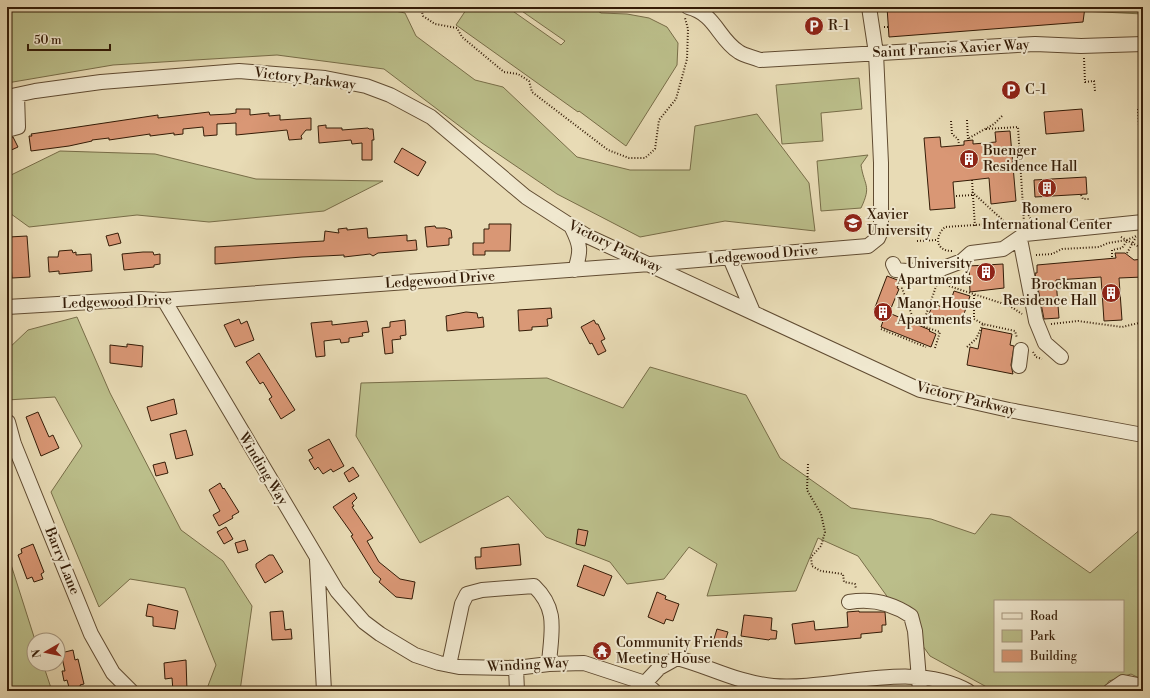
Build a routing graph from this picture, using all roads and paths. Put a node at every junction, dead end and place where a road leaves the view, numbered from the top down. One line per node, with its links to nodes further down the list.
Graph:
1 (421, 7): 3 (path)
2 (869, 7): 7 (street)
3 (686, 11): 7 (street, Saint Francis Xavier Way)
4 (884, 27): 5 (path)
5 (888, 27)
6 (1143, 44): 7 (street, Saint Francis Xavier Way)
7 (876, 53): 43 (street, Ledgewood Drive)
8 (1084, 53): 9 (path)
9 (1095, 91)
10 (12, 96): 16 (street); 29 (street, Victory Parkway)
11 (1138, 109): 20 (path)
12 (1002, 116): 15 (path)
13 (967, 120): 15 (path)
14 (951, 121): 17 (path)
15 (986, 129): 25 (path)
16 (7, 130)
17 (959, 144)
18 (972, 180): 19 (path)
19 (972, 192): 23 (path); 26 (path)
20 (1143, 192)
21 (1081, 195): 24 (path)
22 (956, 196): 23 (path)
23 (973, 196): 28 (path)
24 (1090, 199)
25 (1023, 206): 30 (path); 30 (path)
26 (1006, 223): 28 (path); 30 (path)
27 (1141, 226): 30 (street); 32 (path)
28 (975, 227): 34 (path)
29 (572, 228): 44 (street, Victory Parkway); 46 (street)
30 (1027, 235): 39 (street); 41 (street)
31 (1143, 235): 32 (path)
32 (1136, 236): 35 (path); 37 (path)
33 (1120, 237): 35 (path)
34 (937, 240): 36 (path); 39 (path)
35 (1127, 240): 37 (path); 41 (path); 42 (path)
36 (917, 241)
37 (1132, 244): 38 (path); 40 (path)
38 (1143, 249)
39 (971, 253): 45 (street)
40 (1127, 253)
41 (1023, 256): 55 (street)
42 (1112, 257)
43 (730, 258): 44 (street, Ledgewood Drive); 54 (street)
44 (650, 264): 46 (street, Ledgewood Drive); 54 (street, Victory Parkway)
45 (893, 264)
46 (575, 270): 51 (street, Ledgewood Drive)
47 (905, 278): 58 (path)
48 (938, 282): 58 (path)
49 (949, 286): 50 (path)
50 (974, 295): 52 (path); 57 (path)
51 (164, 300): 53 (street, Ledgewood Drive); 70 (street, Winding Way)
52 (1010, 306)
53 (7, 307)
54 (753, 312): 68 (street, Victory Parkway)
55 (1036, 321): 56 (path); 64 (street)
56 (1143, 322)
57 (983, 324): 61 (path); 63 (path)
58 (922, 326): 62 (path)
59 (880, 329): 60 (path)
60 (926, 347)
61 (967, 347)
62 (935, 348)
63 (1021, 350): 65 (path); 66 (street)
64 (1060, 357)
65 (1042, 359)
66 (1019, 366)
67 (8, 422): 78 (street, Barry Lane)
68 (1143, 435)
69 (808, 464): 71 (path)
70 (317, 556): 73 (street, Winding Way); 79 (street)
71 (854, 601): 75 (street)
72 (549, 664): 73 (street); 74 (street, Winding Way); 77 (street, Winding Way)
73 (450, 665): 74 (street, Winding Way)
74 (516, 668): 80 (street)
75 (920, 685): 77 (street, Winding Way); 81 (street, Winding Way)
76 (1143, 686): 82 (street)
77 (649, 687)
78 (132, 691)
79 (324, 691)
80 (517, 691)
81 (968, 691)
82 (1110, 691)

